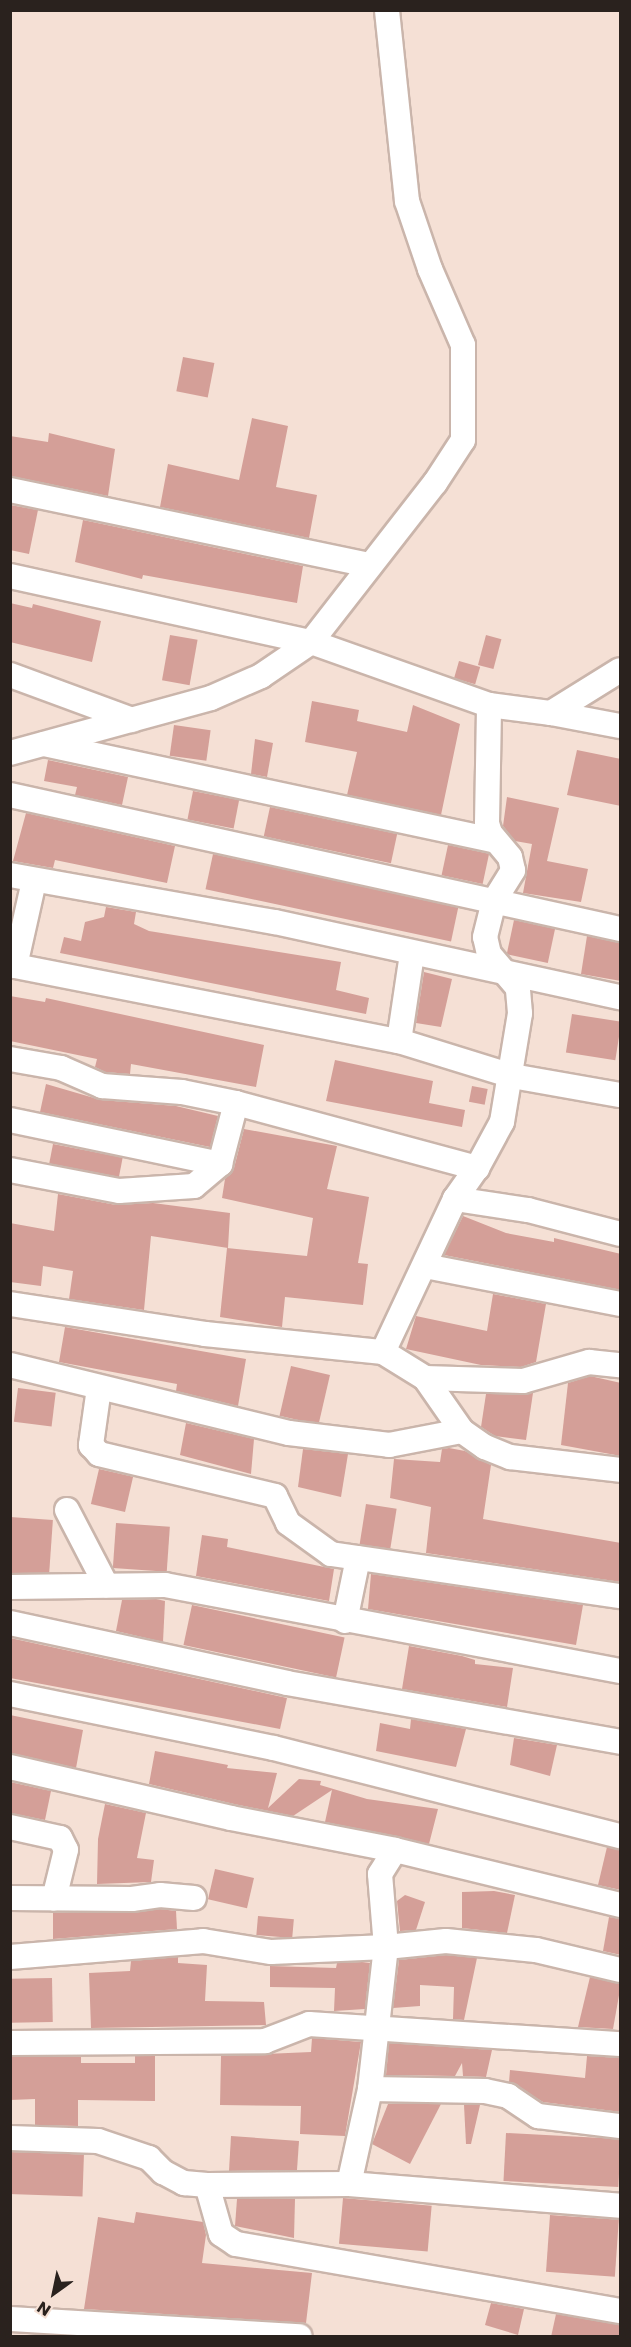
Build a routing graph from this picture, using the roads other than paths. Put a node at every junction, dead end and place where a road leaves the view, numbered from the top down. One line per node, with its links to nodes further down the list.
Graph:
1 (387, 10): 3 (street)
2 (10, 490): 3 (street)
3 (370, 565): 5 (street)
4 (10, 576): 5 (street)
5 (311, 642): 8 (street); 10 (street)
6 (621, 670): 9 (street)
7 (10, 675): 10 (street)
8 (489, 705): 9 (street); 15 (street)
9 (551, 713): 11 (street)
10 (132, 720): 12 (street)
11 (621, 726)
12 (39, 743): 13 (street); 15 (street)
13 (10, 753)
14 (10, 795): 18 (street)
15 (496, 841): 18 (street)
16 (10, 875): 17 (street)
17 (34, 881): 20 (street); 21 (street)
18 (494, 901): 19 (street); 22 (street)
19 (621, 929)
20 (412, 954): 22 (street); 24 (street)
21 (13, 966): 24 (street)
22 (510, 976): 23 (street); 26 (street)
23 (621, 997)
24 (399, 1041): 26 (street)
25 (10, 1059): 28 (street)
26 (512, 1076): 27 (street); 31 (street)
27 (621, 1095)
28 (236, 1103): 30 (street); 31 (street)
29 (10, 1120): 30 (street)
30 (220, 1164): 32 (street)
31 (477, 1168): 33 (street)
32 (10, 1170)
33 (455, 1198): 34 (street); 35 (street)
34 (621, 1233)
35 (425, 1266): 37 (street); 38 (street)
36 (10, 1304): 38 (street)
37 (621, 1304)
38 (383, 1352): 41 (street)
39 (10, 1365): 42 (street)
40 (621, 1365): 41 (street)
41 (425, 1378): 43 (street)
42 (99, 1388): 43 (street); 46 (street)
43 (462, 1431): 44 (street)
44 (621, 1470)
45 (66, 1510): 47 (street)
46 (358, 1558): 49 (street); 50 (street)
47 (106, 1585): 48 (street); 50 (street)
48 (10, 1587)
49 (621, 1596)
50 (345, 1621): 52 (street)
51 (10, 1623): 54 (street)
52 (621, 1671)
53 (10, 1694): 57 (street)
54 (621, 1742)
55 (10, 1767): 58 (street)
56 (10, 1827): 61 (street)
57 (621, 1836)
58 (394, 1850): 62 (street); 63 (street)
59 (10, 1898): 61 (street)
60 (194, 1898): 61 (street)
61 (54, 1899)
62 (621, 1905)
63 (386, 1947): 64 (street); 65 (street); 66 (street)
64 (10, 1957)
65 (621, 1970)
66 (379, 2027): 67 (street); 68 (street); 69 (street)
67 (10, 2043)
68 (621, 2044)
69 (370, 2089): 70 (street); 72 (street)
70 (621, 2126)
71 (10, 2138): 73 (street)
72 (350, 2184): 73 (street); 74 (street)
73 (207, 2186): 75 (street)
74 (621, 2205)
75 (621, 2311)
76 (10, 2319): 77 (street)
77 (300, 2337)

